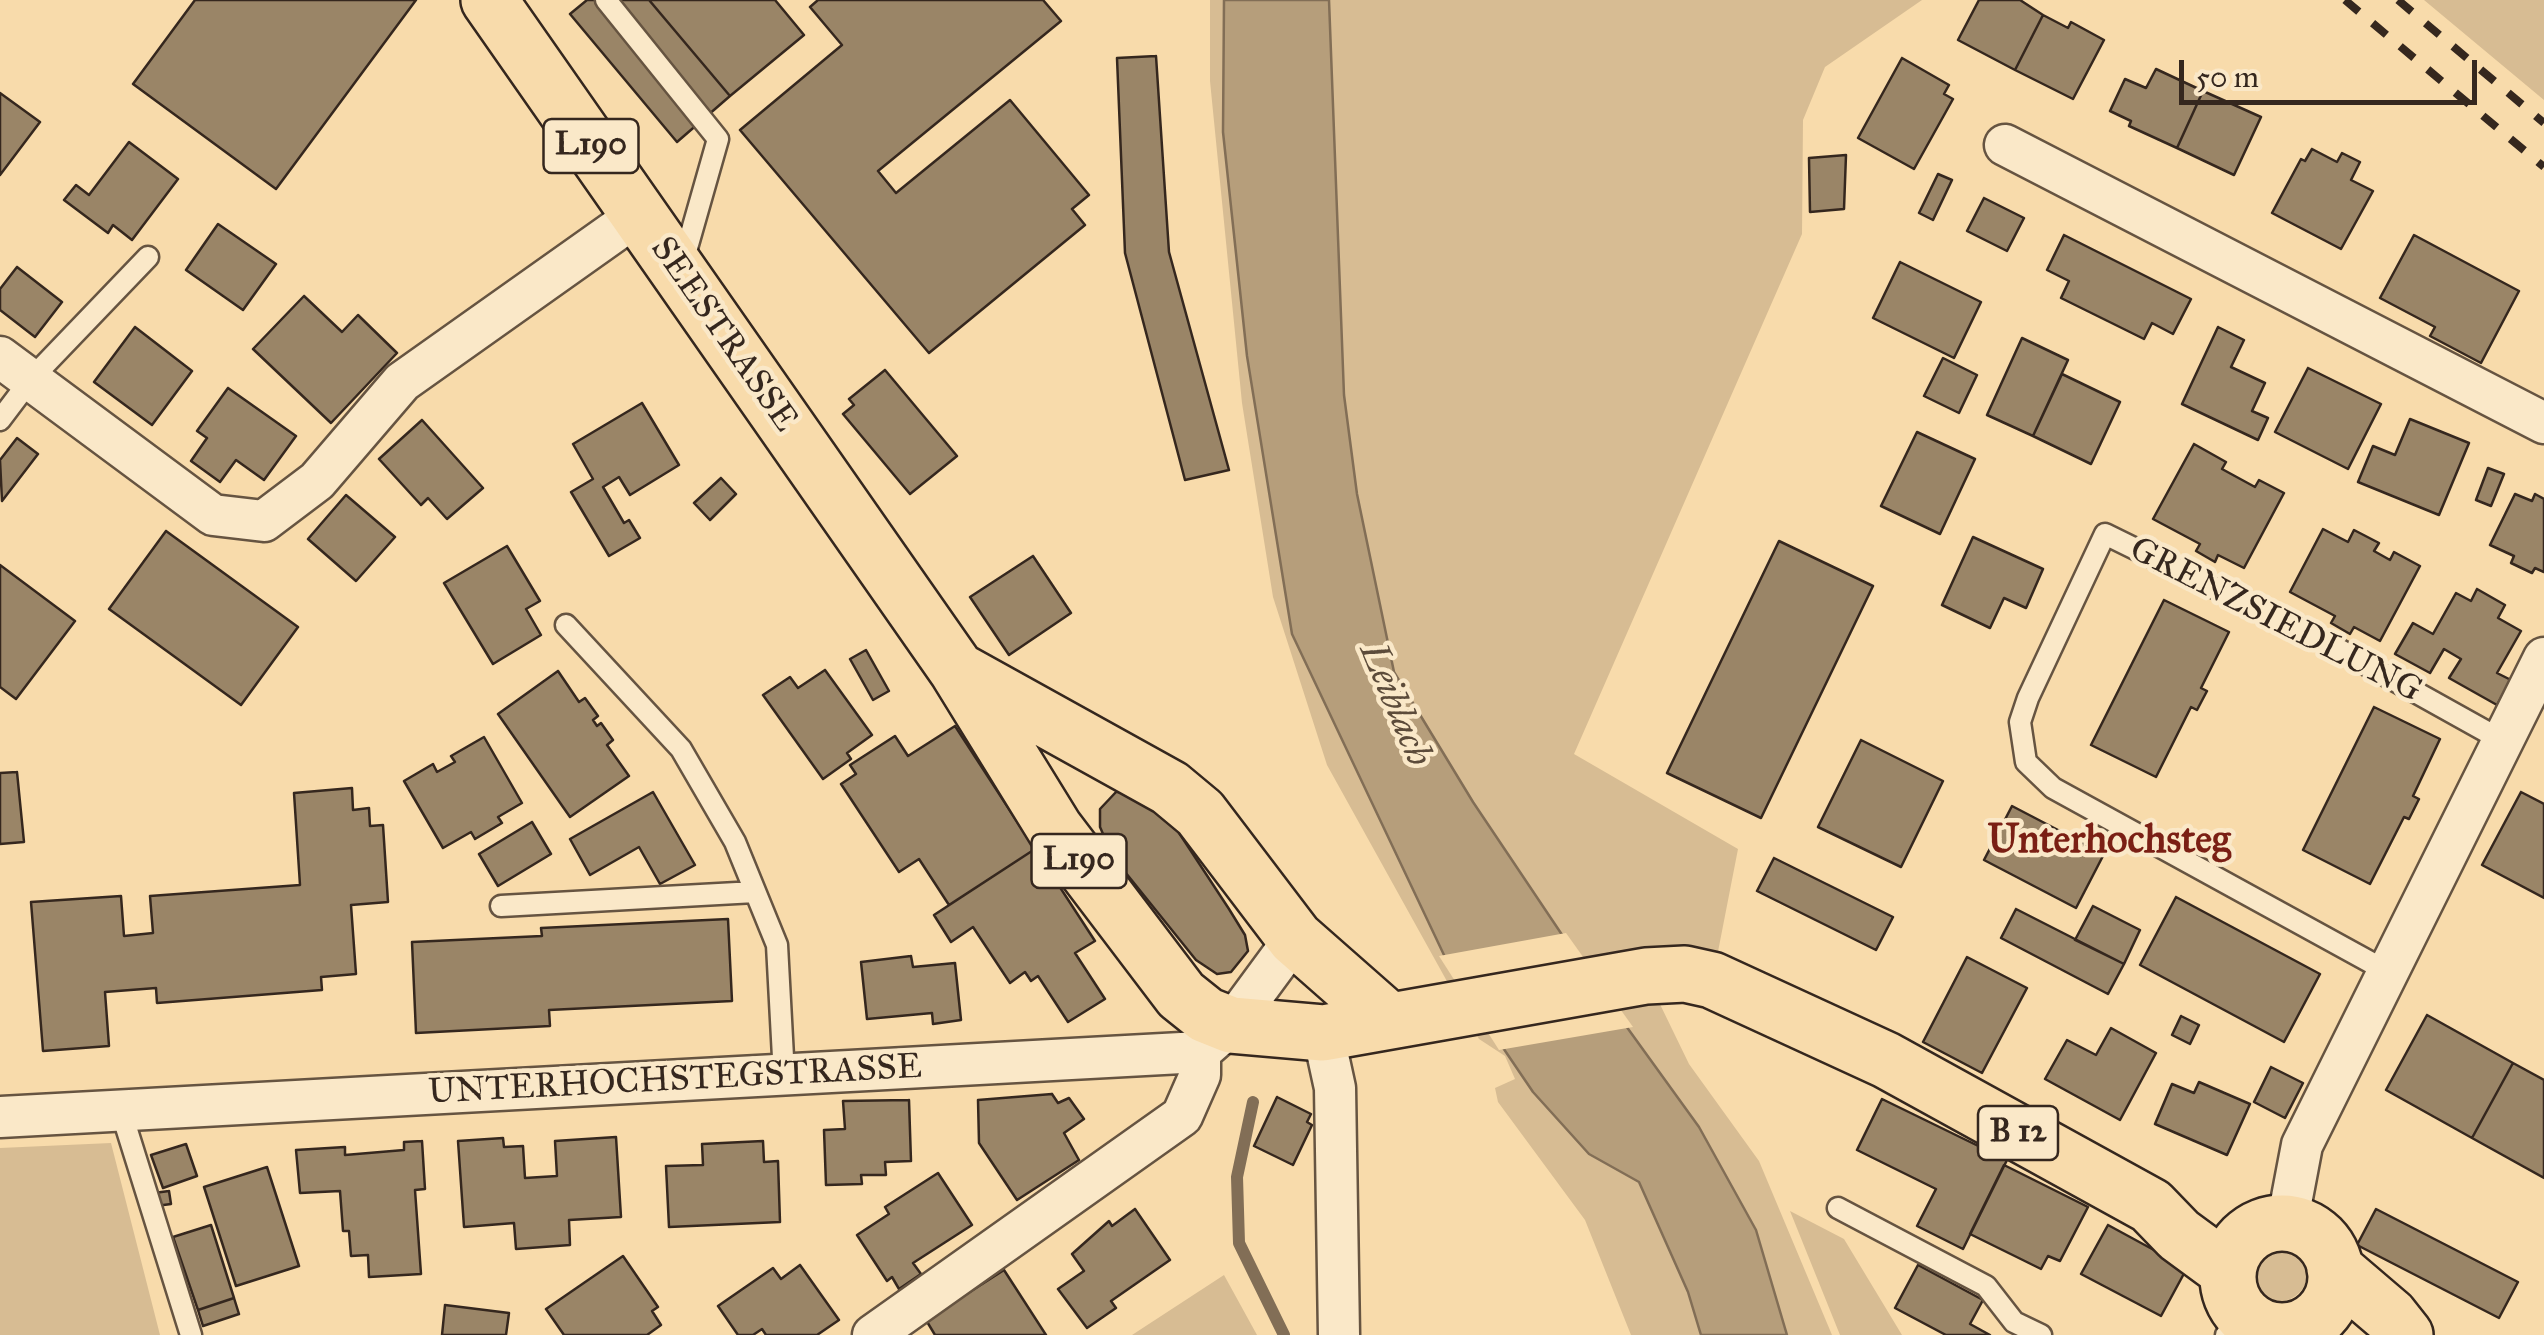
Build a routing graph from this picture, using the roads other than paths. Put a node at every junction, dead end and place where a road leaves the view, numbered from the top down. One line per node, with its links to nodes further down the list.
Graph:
1 (606, 0): 6 (lane)
2 (493, 1): 4 (main road, SEESTRASSE / L190)
3 (2004, 145): 9 (street)
4 (638, 214): 6 (main road, SEESTRASSE / L190); 7 (street)
5 (148, 257): 7 (lane)
6 (680, 274): 12 (main road, SEESTRASSE / L190)
7 (15, 368): 8 (lane)
8 (0, 420)
9 (2544, 424)
10 (566, 625): 14 (lane)
11 (2544, 658): 13 (street)
12 (957, 670): 16 (main road, SEESTRASSE / L190); 21 (main road, SEESTRASSE / L190)
13 (2505, 742): 17 (street); 17 (lane, GRENZSIEDLUNG)
14 (755, 892): 15 (lane); 22 (lane)
15 (501, 906)
16 (1295, 938): 19 (main road, SEESTRASSE / L190); 21 (street)
17 (2390, 973): 27 (street)
18 (1554, 992): 19 (main road, SEESTRASSE / L190); 25 (main road, B 12)
19 (1410, 1015): 20 (main road, SEESTRASSE / L190)
20 (1323, 1033): 21 (main road, SEESTRASSE / L190); 33 (street)
21 (1215, 1038): 22 (street, UNTERHOCHSTEGSTRASSE); 32 (street)
22 (784, 1076): 23 (street, UNTERHOCHSTEGSTRASSE)
23 (121, 1111): 24 (street, UNTERHOCHSTEGSTRASSE); 31 (lane)
24 (0, 1117)
25 (2152, 1206): 27 (main road, B 12); 29 (main road, B 12)
26 (1838, 1208): 34 (lane)
27 (2273, 1226): 28 (main road); 29 (main road)
28 (2336, 1269): 30 (main road); 35 (main road)
29 (2233, 1308): 30 (main road)
30 (2332, 1328)
31 (191, 1335)
32 (873, 1335)
33 (1339, 1335)
34 (2041, 1335)
35 (2405, 1335)

